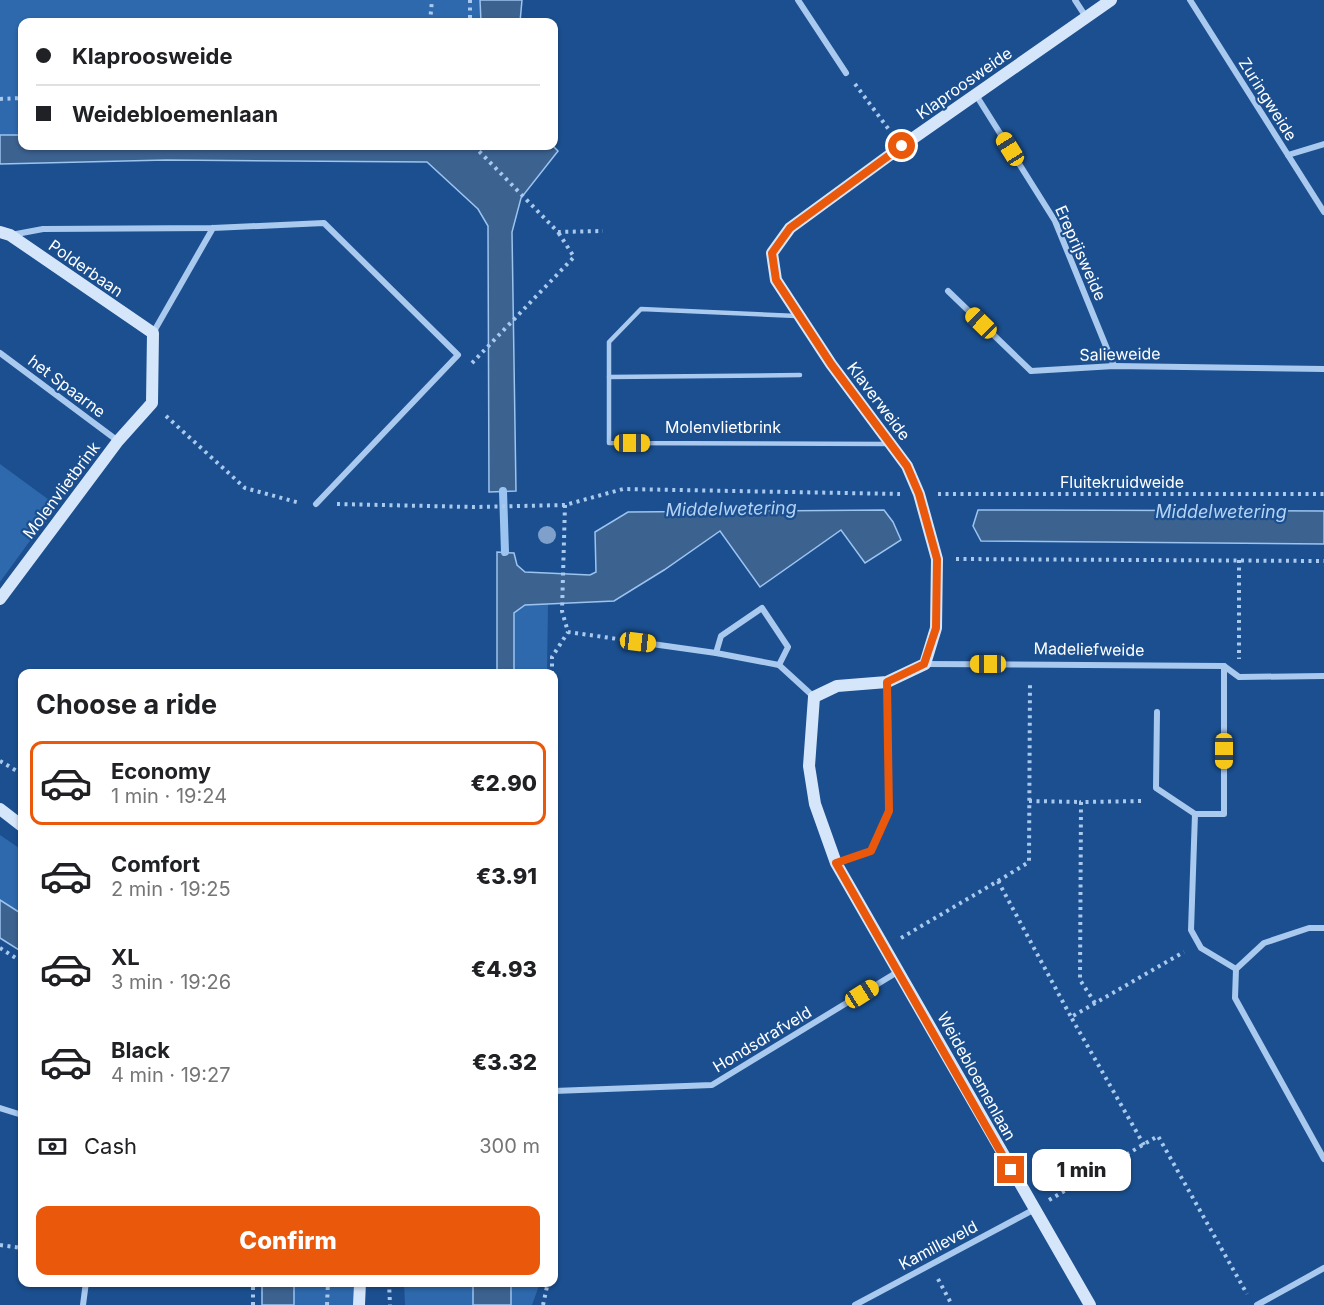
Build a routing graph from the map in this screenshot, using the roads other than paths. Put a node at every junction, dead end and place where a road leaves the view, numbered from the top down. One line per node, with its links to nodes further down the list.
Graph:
1 (798, 0): 6 (street)
2 (1075, 0): 5 (street)
3 (1111, 0): 5 (street, Klaproosweide)
4 (1190, 0): 9 (street, Zuringweide)
5 (1086, 17): 7 (street, Klaproosweide)
6 (846, 73)
7 (976, 95): 14 (street, Klaproosweide); 18 (street, Ereprijsweide)
8 (1324, 144): 9 (street)
9 (1288, 155): 10 (street, Zuringweide)
10 (1324, 212)
11 (213, 228): 12 (street); 15 (street); 24 (street)
12 (5, 233): 15 (street, Polderbaan)
13 (948, 291): 18 (street, Salieweide)
14 (799, 316): 17 (street, Klaproosweide); 21 (lane, Molenvlietbrink)
15 (153, 333): 22 (street, Molenvlietbrink)
16 (0, 353): 22 (street, het Spaarne)
17 (831, 364): 23 (street, Klaverweide)
18 (1113, 366): 19 (street, Salieweide)
19 (1324, 369)
20 (800, 375): 21 (lane)
21 (609, 377): 23 (lane, Molenvlietbrink)
22 (118, 441): 25 (street, Molenvlietbrink)
23 (890, 444): 28 (street, Klaverweide)
24 (316, 504)
25 (0, 599)
26 (638, 642): 27 (street)
27 (716, 653): 29 (street); 29 (street)
28 (924, 664): 30 (street, Madeliefweide); 32 (street, Madeliefweide)
29 (779, 666): 33 (street)
30 (1224, 666): 31 (street); 36 (street)
31 (1324, 676)
32 (887, 682): 33 (street); 38 (lane)
33 (814, 697): 38 (street, Weidebloemenlaan)
34 (1157, 712): 36 (street)
35 (0, 809): 37 (street)
36 (1195, 814): 40 (street)
37 (18, 823)
38 (836, 863): 41 (street, Weidebloemenlaan)
39 (1324, 928): 40 (street)
40 (1236, 969): 45 (street)
41 (900, 971): 42 (street, Hondsdrafveld); 46 (street, Weidebloemenlaan)
42 (558, 1091)
43 (0, 1108): 44 (street)
44 (18, 1114)
45 (1324, 1159)
46 (1033, 1210): 52 (street, Kamilleveld); 53 (street, Weidebloemenlaan)
47 (1324, 1268): 54 (street)
48 (85, 1287): 50 (street)
49 (360, 1287): 51 (street)
50 (83, 1305)
51 (359, 1305)
52 (855, 1305)
53 (1090, 1305)
54 (1257, 1305)

